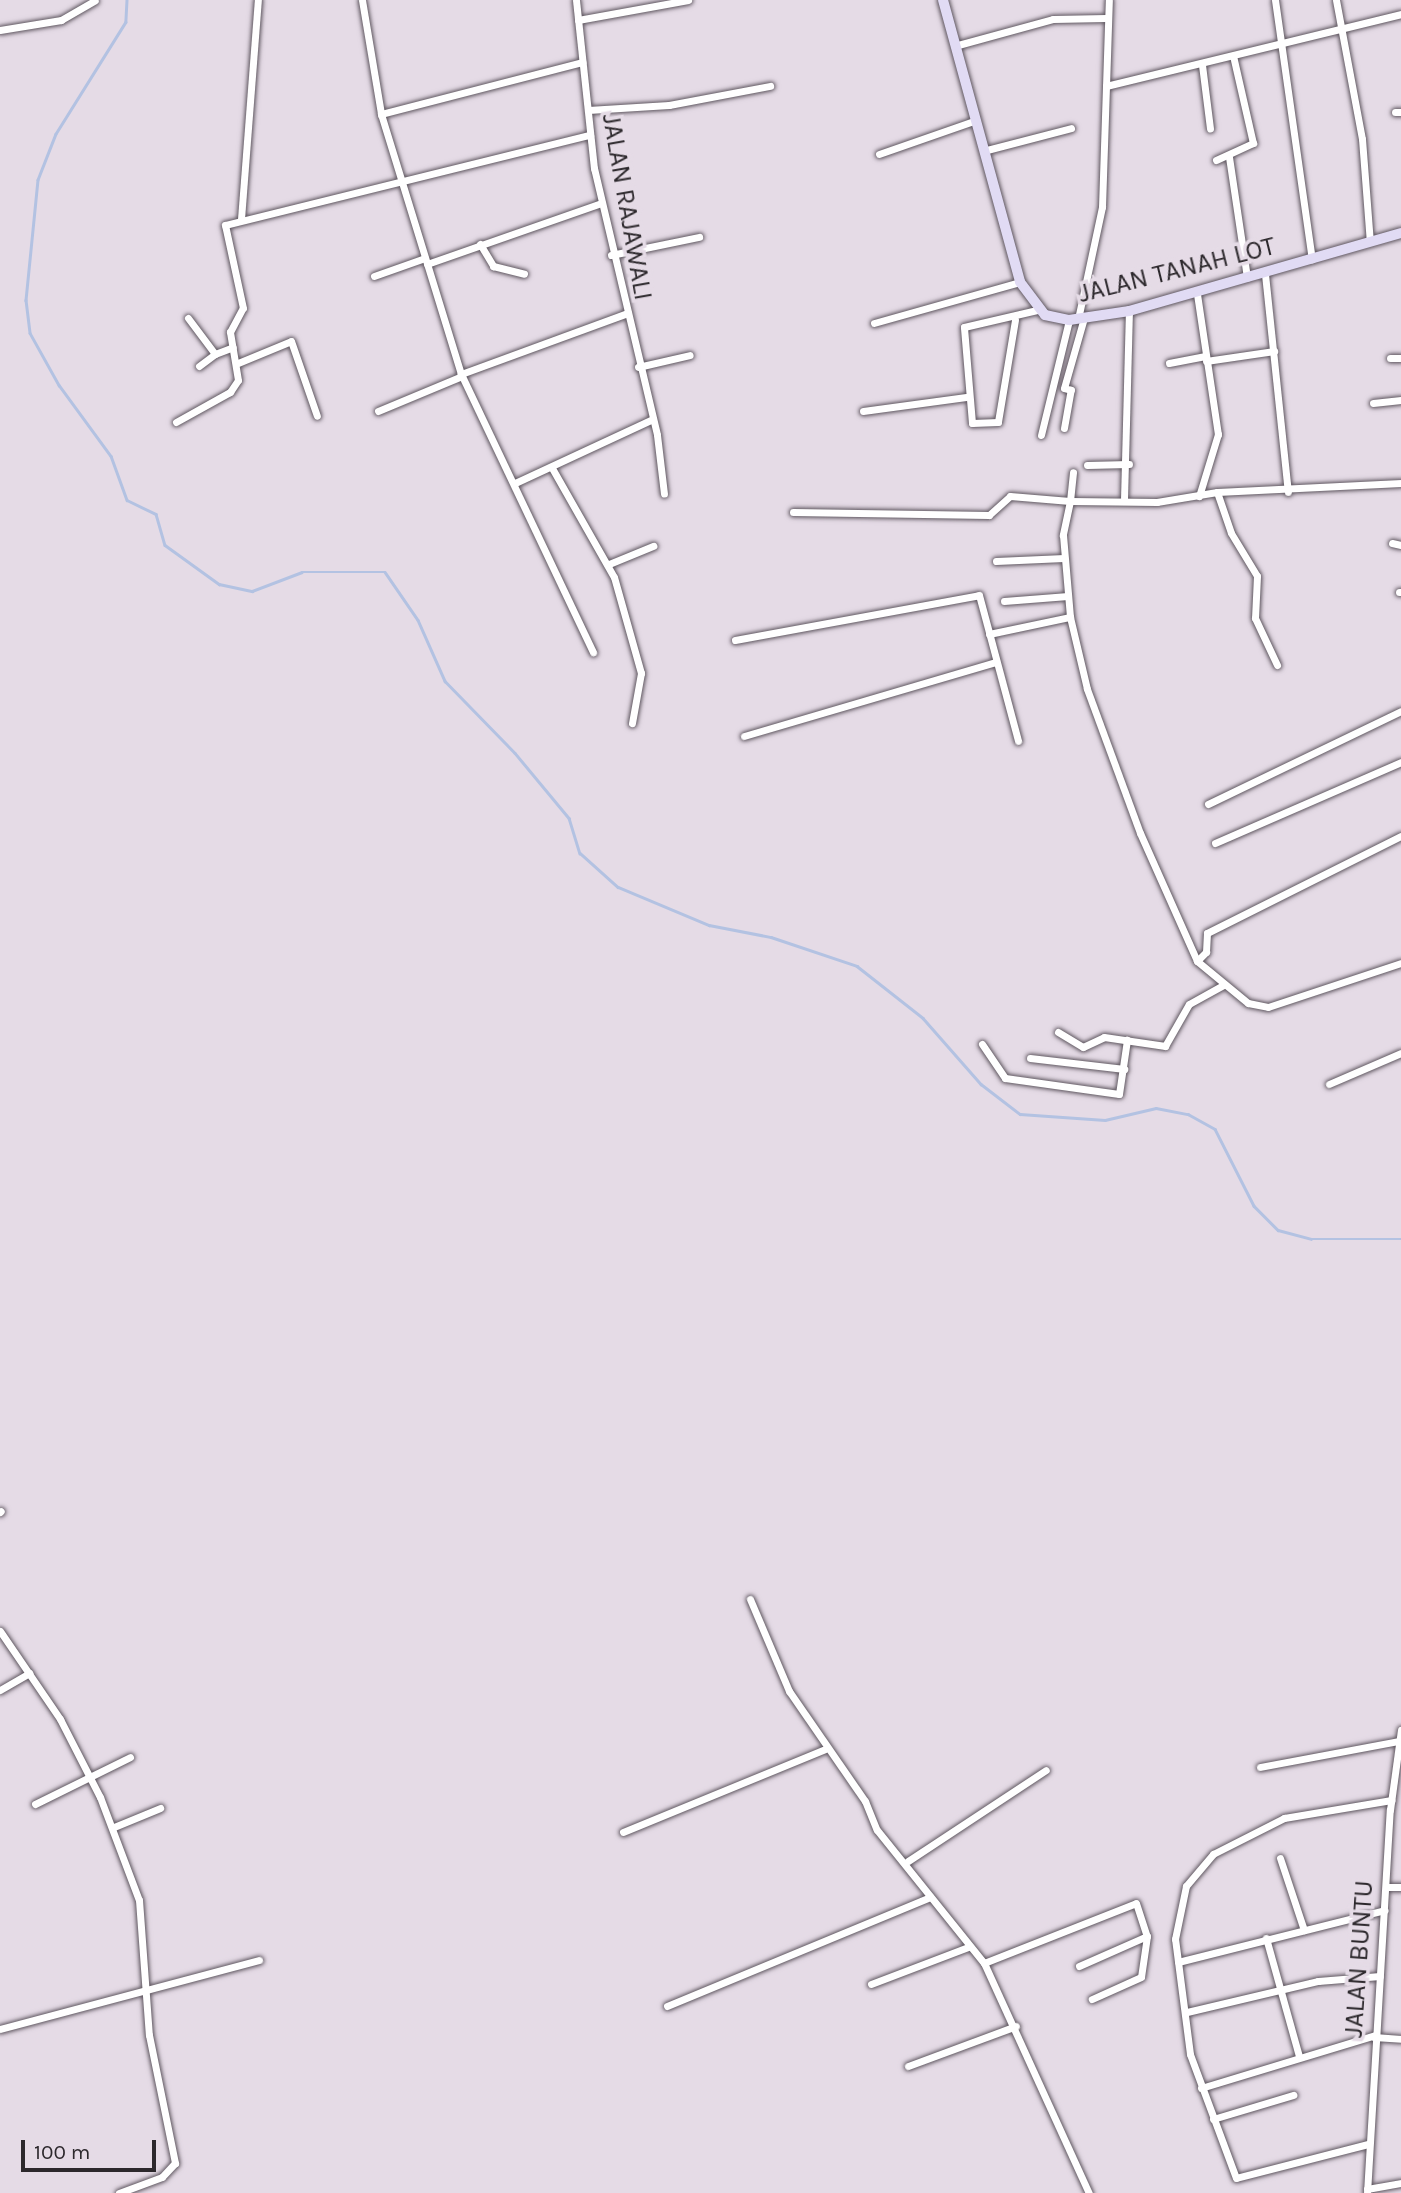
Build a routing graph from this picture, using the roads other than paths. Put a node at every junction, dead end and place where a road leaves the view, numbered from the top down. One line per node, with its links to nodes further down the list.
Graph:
1 (95, 0): 14 (street)
2 (258, 0): 34 (street)
3 (362, 0): 23 (street)
4 (576, 0): 12 (street, JALAN RAJAWALI)
5 (688, 0): 12 (street)
6 (943, 0): 16 (main road)
7 (1110, 0): 11 (street)
8 (1275, 0): 15 (street)
9 (1336, 0): 13 (street)
10 (1401, 14): 13 (street)
11 (1106, 18): 16 (street); 21 (street)
12 (578, 20): 18 (street, JALAN RAJAWALI)
13 (1341, 29): 15 (street); 37 (street)
14 (0, 30)
15 (1283, 42): 17 (street); 40 (street)
16 (958, 45): 24 (main road)
17 (1233, 56): 19 (street); 30 (street)
18 (582, 62): 22 (street, JALAN RAJAWALI); 23 (street)
19 (1202, 65): 21 (street); 26 (street)
20 (770, 86): 22 (street)
21 (1106, 86): 52 (street)
22 (588, 110): 27 (street, JALAN RAJAWALI)
23 (381, 114): 32 (street)
24 (974, 121): 28 (main road); 29 (street)
25 (1071, 128): 28 (street)
26 (1210, 128)
27 (590, 135): 32 (street); 33 (street, JALAN RAJAWALI)
28 (983, 151): 46 (main road)
29 (879, 154)
30 (1229, 157): 31 (street); 45 (street)
31 (1216, 160)
32 (400, 180): 34 (street); 41 (street)
33 (601, 204): 38 (street); 39 (street, JALAN RAJAWALI)
34 (242, 219): 55 (street)
35 (1401, 233): 37 (main road, JALAN TANAH LOT)
36 (699, 237): 39 (street)
37 (1370, 242): 40 (main road, JALAN TANAH LOT)
38 (480, 244): 41 (street); 42 (street)
39 (611, 255): 50 (street, JALAN RAJAWALI)
40 (1312, 259): 43 (main road, JALAN TANAH LOT)
41 (426, 261): 44 (street); 66 (street)
42 (524, 274)
43 (1265, 274): 45 (main road, JALAN TANAH LOT); 56 (street)
44 (374, 276)
45 (1247, 278): 47 (main road, JALAN TANAH LOT)
46 (1020, 282): 48 (main road); 54 (street)
47 (1197, 294): 49 (main road, JALAN TANAH LOT); 59 (street)
48 (1037, 310): 52 (main road, JALAN TANAH LOT); 53 (street)
49 (1129, 311): 52 (main road, JALAN TANAH LOT); 77 (street)
50 (625, 314): 65 (street, JALAN RAJAWALI); 66 (street)
51 (188, 318): 57 (street)
52 (1077, 319): 75 (street); 76 (street)
53 (1015, 320): 67 (street); 67 (street)
54 (874, 323)
55 (233, 347): 57 (street); 62 (street)
56 (1274, 351): 59 (street); 84 (street)
57 (215, 355): 64 (street)
58 (690, 355): 65 (street)
59 (1206, 358): 63 (street); 86 (street)
60 (1390, 358): 61 (street)
61 (1401, 358)
62 (239, 362): 72 (street); 74 (street)
63 (1169, 363)
64 (199, 366)
65 (638, 367): 73 (street, JALAN RAJAWALI)
66 (462, 375): 70 (street); 81 (street)
67 (966, 397): 71 (street)
68 (1401, 400): 69 (street)
69 (1373, 403)
70 (378, 411)
71 (863, 411)
72 (317, 416)
73 (653, 419): 79 (street); 85 (street, JALAN RAJAWALI)
74 (176, 422)
75 (1064, 428)
76 (1041, 435)
77 (1129, 464): 78 (street); 88 (street)
78 (1087, 465)
79 (552, 468): 81 (street); 95 (street)
80 (1073, 472): 87 (street)
81 (515, 483): 101 (street)
82 (1401, 484): 84 (street)
83 (1217, 492): 84 (street); 86 (street); 103 (street)
84 (1288, 492)
85 (664, 494)
86 (1199, 496): 88 (street)
87 (1070, 500): 88 (street); 89 (street); 93 (street)
88 (1124, 500)
89 (793, 512)
90 (1392, 543): 91 (street)
91 (1401, 545)
92 (653, 546): 95 (street)
93 (1064, 558): 94 (street); 96 (street)
94 (996, 561)
95 (609, 564): 105 (street)
96 (1068, 596): 97 (street); 98 (street)
97 (1004, 601)
98 (1070, 617): 99 (street); 112 (street)
99 (989, 634): 100 (street); 102 (street)
100 (735, 640)
101 (593, 652)
102 (995, 662): 106 (street); 107 (street)
103 (1278, 666)
104 (1401, 711): 109 (street)
105 (632, 723)
106 (744, 736)
107 (1018, 741)
108 (1401, 762): 111 (street)
109 (1208, 804)
110 (1401, 836): 112 (street)
111 (1215, 844)
112 (1197, 961): 114 (street)
113 (1401, 963): 114 (street)
114 (1223, 985): 116 (street)
115 (1058, 1032): 116 (street)
116 (1127, 1040): 120 (street)
117 (982, 1044): 120 (street)
118 (1401, 1053): 121 (street)
119 (1030, 1058): 120 (street)
120 (1124, 1069)
121 (1329, 1084)
122 (750, 1599): 128 (street)
123 (0, 1631): 124 (street)
124 (30, 1673): 125 (street); 132 (street)
125 (0, 1690)
126 (1401, 1730): 127 (street, JALAN BUNTU)
127 (1399, 1741): 130 (street); 133 (street, JALAN BUNTU)
128 (825, 1749): 139 (street); 141 (street)
129 (130, 1757): 132 (street)
130 (1260, 1766)
131 (1046, 1770): 141 (street)
132 (90, 1776): 134 (street); 138 (street)
133 (1391, 1800): 137 (street, JALAN BUNTU); 151 (street)
134 (35, 1804)
135 (160, 1808): 138 (street)
136 (1401, 1809): 137 (street)
137 (1390, 1810): 142 (street, JALAN BUNTU)
138 (114, 1827): 157 (street)
139 (623, 1832)
140 (1280, 1858): 146 (street)
141 (908, 1861): 144 (street)
142 (1386, 1887): 143 (street); 145 (street, JALAN BUNTU)
143 (1401, 1887)
144 (930, 1897): 149 (street); 159 (street)
145 (1385, 1910): 146 (street); 154 (street, JALAN BUNTU)
146 (1304, 1930): 148 (street)
147 (1147, 1936): 152 (street); 153 (street); 158 (street)
148 (1266, 1938): 151 (street); 156 (street)
149 (968, 1947): 152 (street); 155 (street)
150 (259, 1961): 157 (street)
151 (1178, 1962): 160 (street)
152 (984, 1964): 161 (street)
153 (1079, 1966)
154 (1380, 1976): 156 (street); 163 (street, JALAN BUNTU)
155 (872, 1984)
156 (1283, 1990): 160 (street); 165 (street)
157 (148, 1992): 162 (street); 173 (street)
158 (1092, 2000)
159 (667, 2006)
160 (1186, 2012): 167 (street)
161 (1016, 2026): 166 (street); 174 (street)
162 (0, 2029)
163 (1374, 2036): 164 (street); 165 (street); 170 (street, JALAN BUNTU)
164 (1401, 2039)
165 (1298, 2056): 167 (street)
166 (908, 2066)
167 (1201, 2088): 169 (street)
168 (1293, 2095): 169 (street)
169 (1213, 2119): 170 (street)
170 (1368, 2144): 172 (street, JALAN BUNTU)
171 (1401, 2183): 172 (street)
172 (1367, 2191)
173 (119, 2193)
174 (1089, 2193)

